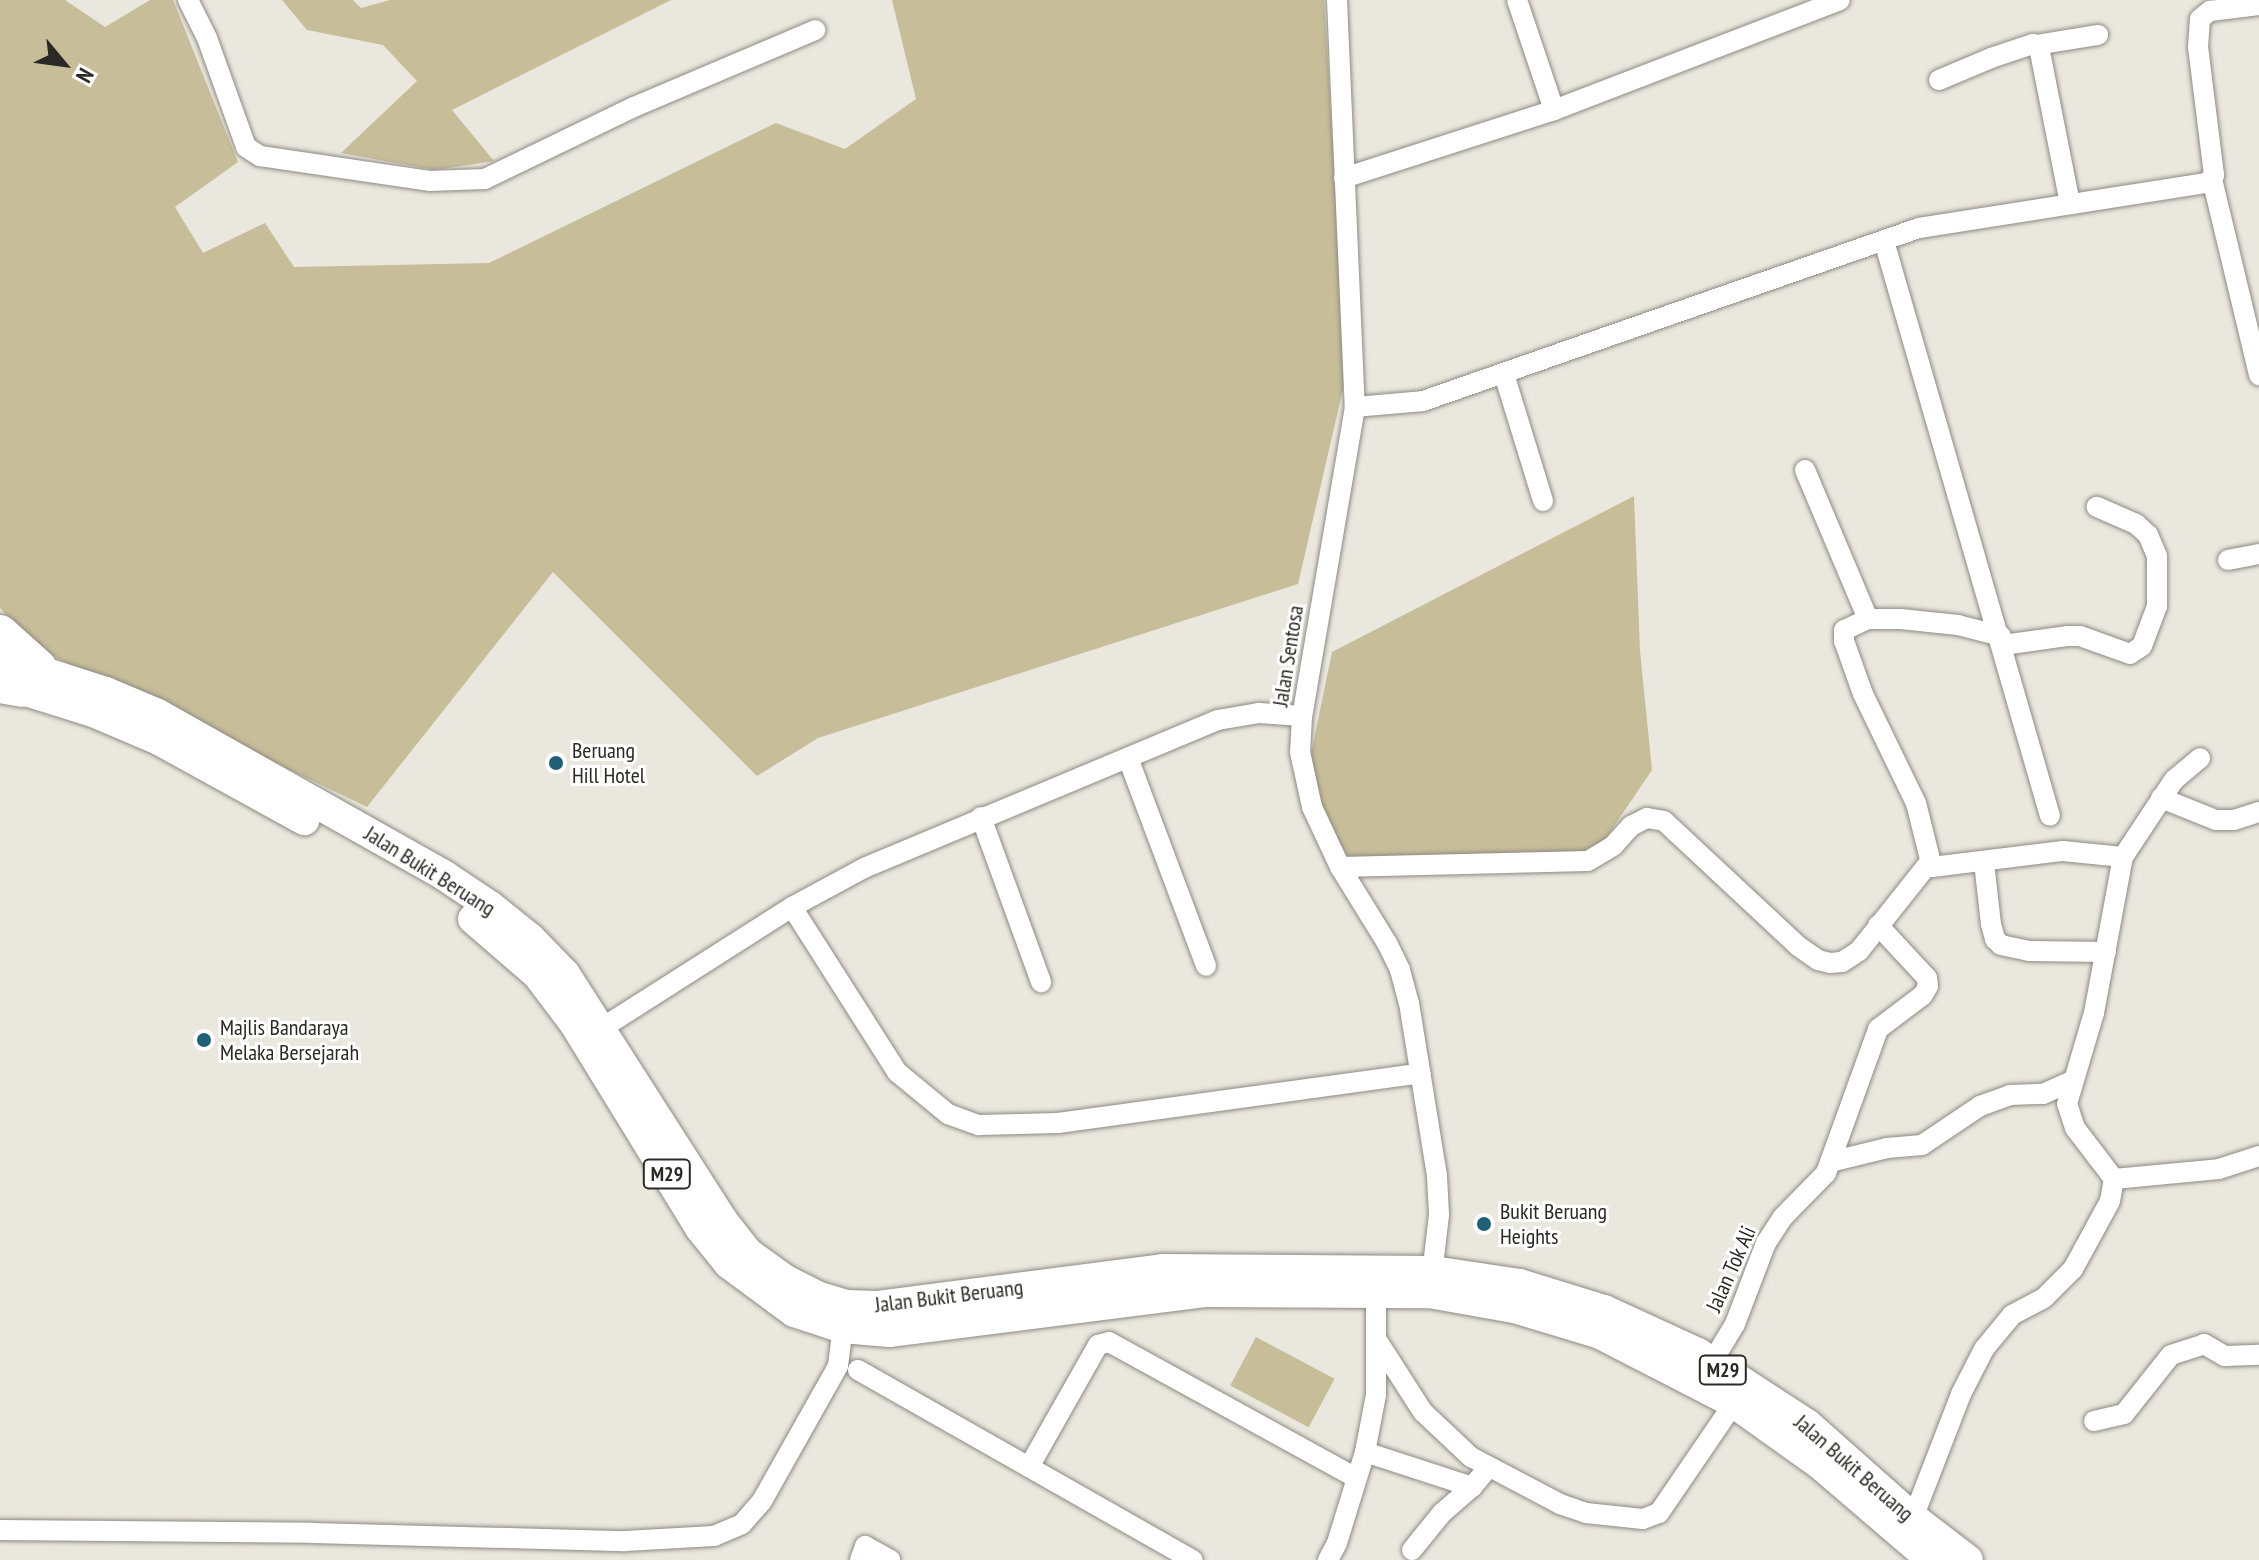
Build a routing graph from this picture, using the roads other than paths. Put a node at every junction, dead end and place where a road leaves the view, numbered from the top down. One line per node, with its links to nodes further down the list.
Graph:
1 (188, 0): 6 (street)
2 (1337, 0): 11 (street, Jalan Sentosa)
3 (1517, 0): 10 (street)
4 (1840, 0): 10 (street)
5 (2259, 5): 12 (street)
6 (815, 30)
7 (2098, 35): 8 (street)
8 (2036, 45): 9 (street); 13 (street)
9 (1939, 80)
10 (1554, 110): 11 (street)
11 (1344, 178): 17 (street, Jalan Sentosa)
12 (2212, 179): 13 (street); 16 (street)
13 (2070, 204): 14 (street)
14 (1884, 241): 15 (street); 25 (street)
15 (1504, 374): 17 (street); 19 (street)
16 (2259, 375)
17 (1355, 407): 28 (street, Jalan Sentosa)
18 (1805, 470): 23 (street)
19 (1543, 501)
20 (2097, 507): 25 (street)
21 (2259, 554): 22 (street)
22 (2228, 560)
23 (1868, 619): 25 (street); 37 (street)
24 (0, 633): 27 (highway)
25 (2002, 640): 33 (street)
26 (0, 658): 27 (main road, Jalan Bukit Beruang / M29)
27 (15, 681): 44 (main road, Jalan Bukit Beruang / M29); 52 (main road, Jalan Bukit Beruang / M29)
28 (1302, 716): 29 (street); 38 (street, Jalan Sentosa)
29 (1128, 758): 34 (street); 42 (street)
30 (2200, 758): 31 (street)
31 (2161, 798): 32 (street); 35 (street)
32 (2259, 812)
33 (2050, 816)
34 (981, 817): 39 (street); 43 (street)
35 (2123, 857): 36 (street); 41 (street)
36 (1984, 862): 37 (street); 41 (street)
37 (1929, 863): 40 (street)
38 (1340, 867): 40 (street); 45 (street, Jalan Sentosa)
39 (792, 907): 44 (street); 45 (street)
40 (1878, 925): 48 (street, Jalan Tok Ali)
41 (2106, 952): 46 (street)
42 (1206, 966)
43 (1041, 982)
44 (602, 1028): 50 (main road, Jalan Bukit Beruang / M29)
45 (1421, 1073): 51 (street, Jalan Sentosa)
46 (2072, 1081): 48 (street); 49 (street)
47 (2259, 1156): 49 (street)
48 (1830, 1162): 55 (street, Jalan Tok Ali)
49 (2114, 1179): 64 (street)
50 (1376, 1280): 51 (main road, Jalan Bukit Beruang / M29); 52 (main road, Jalan Bukit Beruang / M29); 53 (street)
51 (1431, 1282): 55 (main road, Jalan Bukit Beruang / M29); 57 (main road, Jalan Bukit Beruang / M29)
52 (843, 1328): 66 (street)
53 (1378, 1342): 59 (street); 61 (street)
54 (2259, 1355): 58 (street)
55 (1712, 1362): 64 (main road, Jalan Bukit Beruang / M29)
56 (858, 1370): 60 (street)
57 (1734, 1403): 61 (street); 70 (main road, Jalan Bukit Beruang / M29)
58 (2094, 1421)
59 (1365, 1452): 62 (street); 63 (street)
60 (1029, 1467): 62 (street); 69 (street)
61 (1489, 1467): 63 (street)
62 (1356, 1478): 73 (street)
63 (1472, 1487): 67 (street)
64 (1913, 1518): 74 (main road, Jalan Bukit Beruang / M29)
65 (0, 1530): 66 (street)
66 (624, 1550)
67 (1412, 1550)
68 (862, 1553): 71 (street)
69 (1166, 1554): 72 (street)
70 (1925, 1558)
71 (890, 1560)
72 (1193, 1560)
73 (1328, 1560)
74 (1968, 1560)

